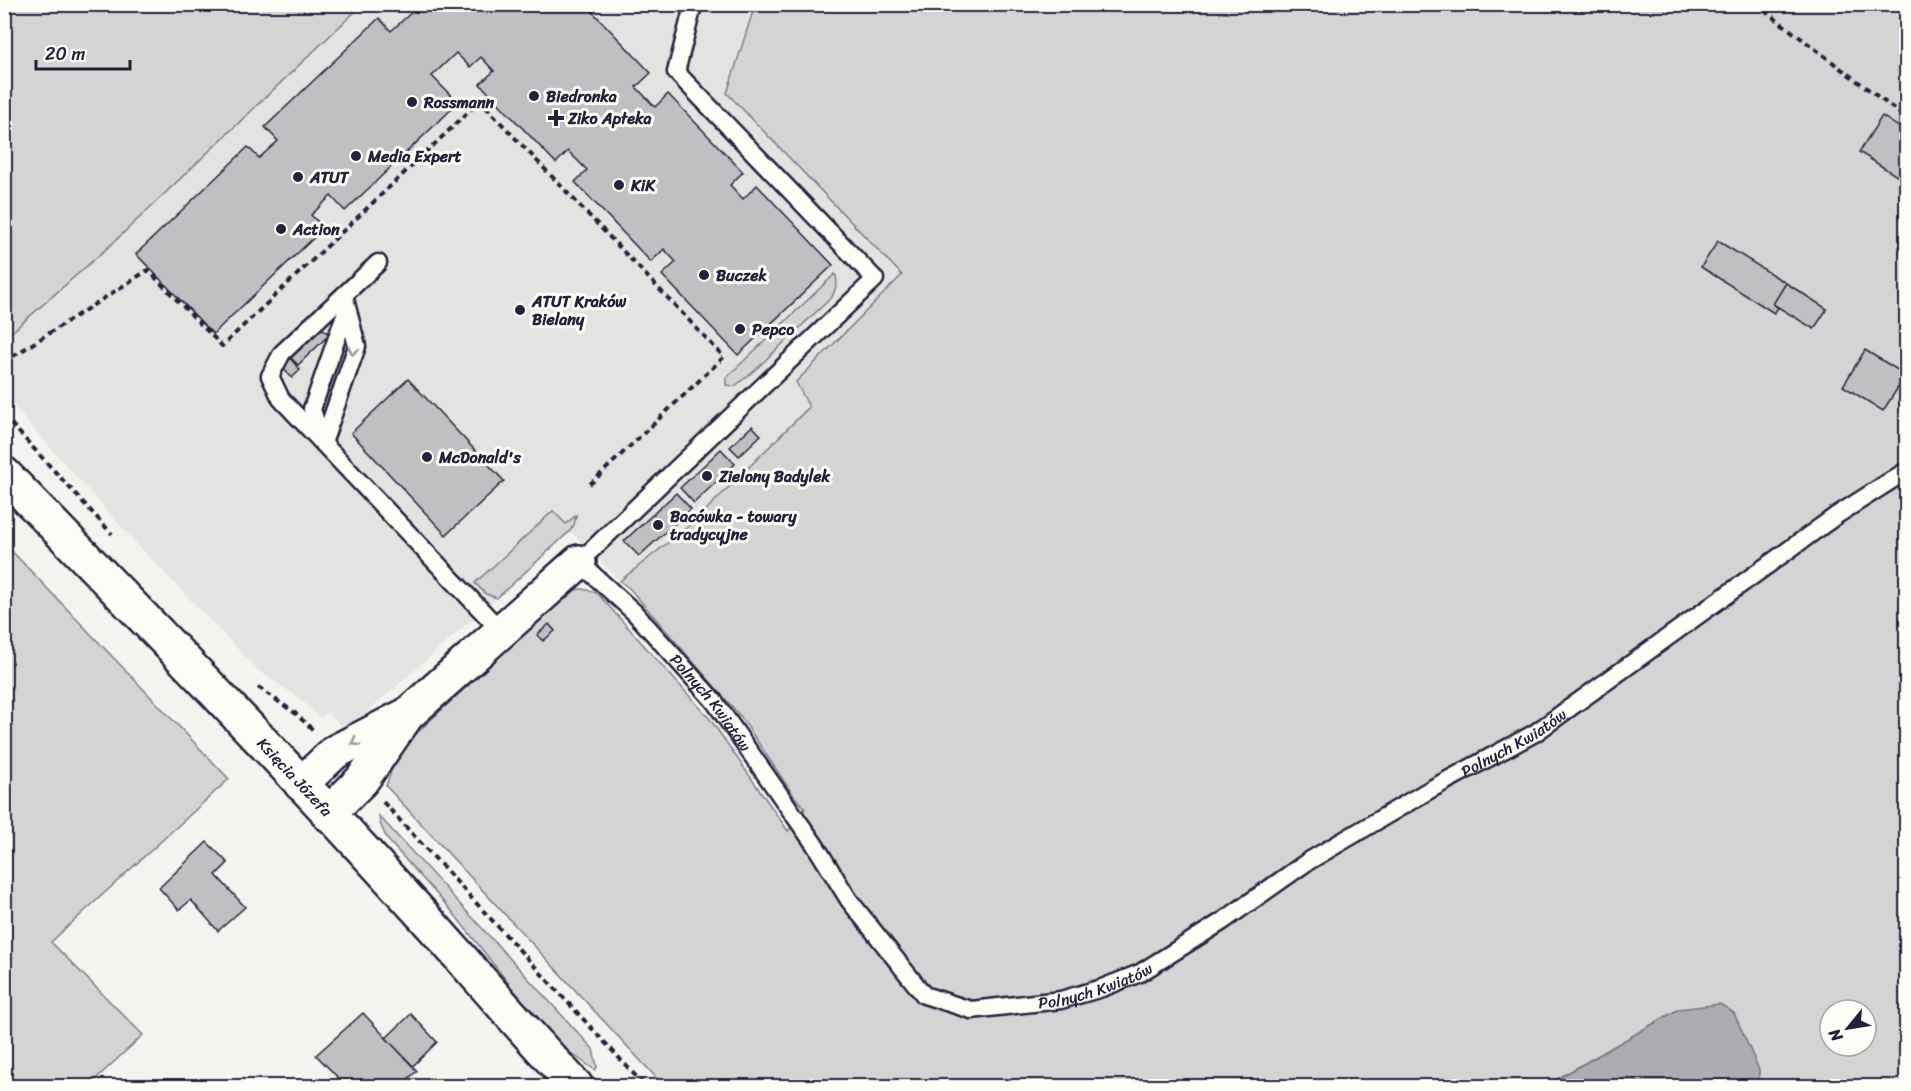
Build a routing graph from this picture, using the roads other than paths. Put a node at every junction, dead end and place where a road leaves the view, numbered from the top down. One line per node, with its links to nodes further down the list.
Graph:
1 (693, 6): 7 (lane)
2 (378, 263): 3 (lane)
3 (345, 302): 4 (lane, one-way to 4); 4 (lane)
4 (323, 443): 8 (lane)
5 (1906, 471): 7 (lane, Polnych Kwiatów)
6 (4, 474): 10 (main road, Księcia Józefa)
7 (579, 562): 8 (main road)
8 (501, 631): 9 (main road)
9 (407, 715): 10 (main road, one-way to 10); 11 (main road)
10 (301, 784): 11 (main road, Księcia Józefa)
11 (328, 814): 12 (main road, Księcia Józefa)
12 (576, 1086)

